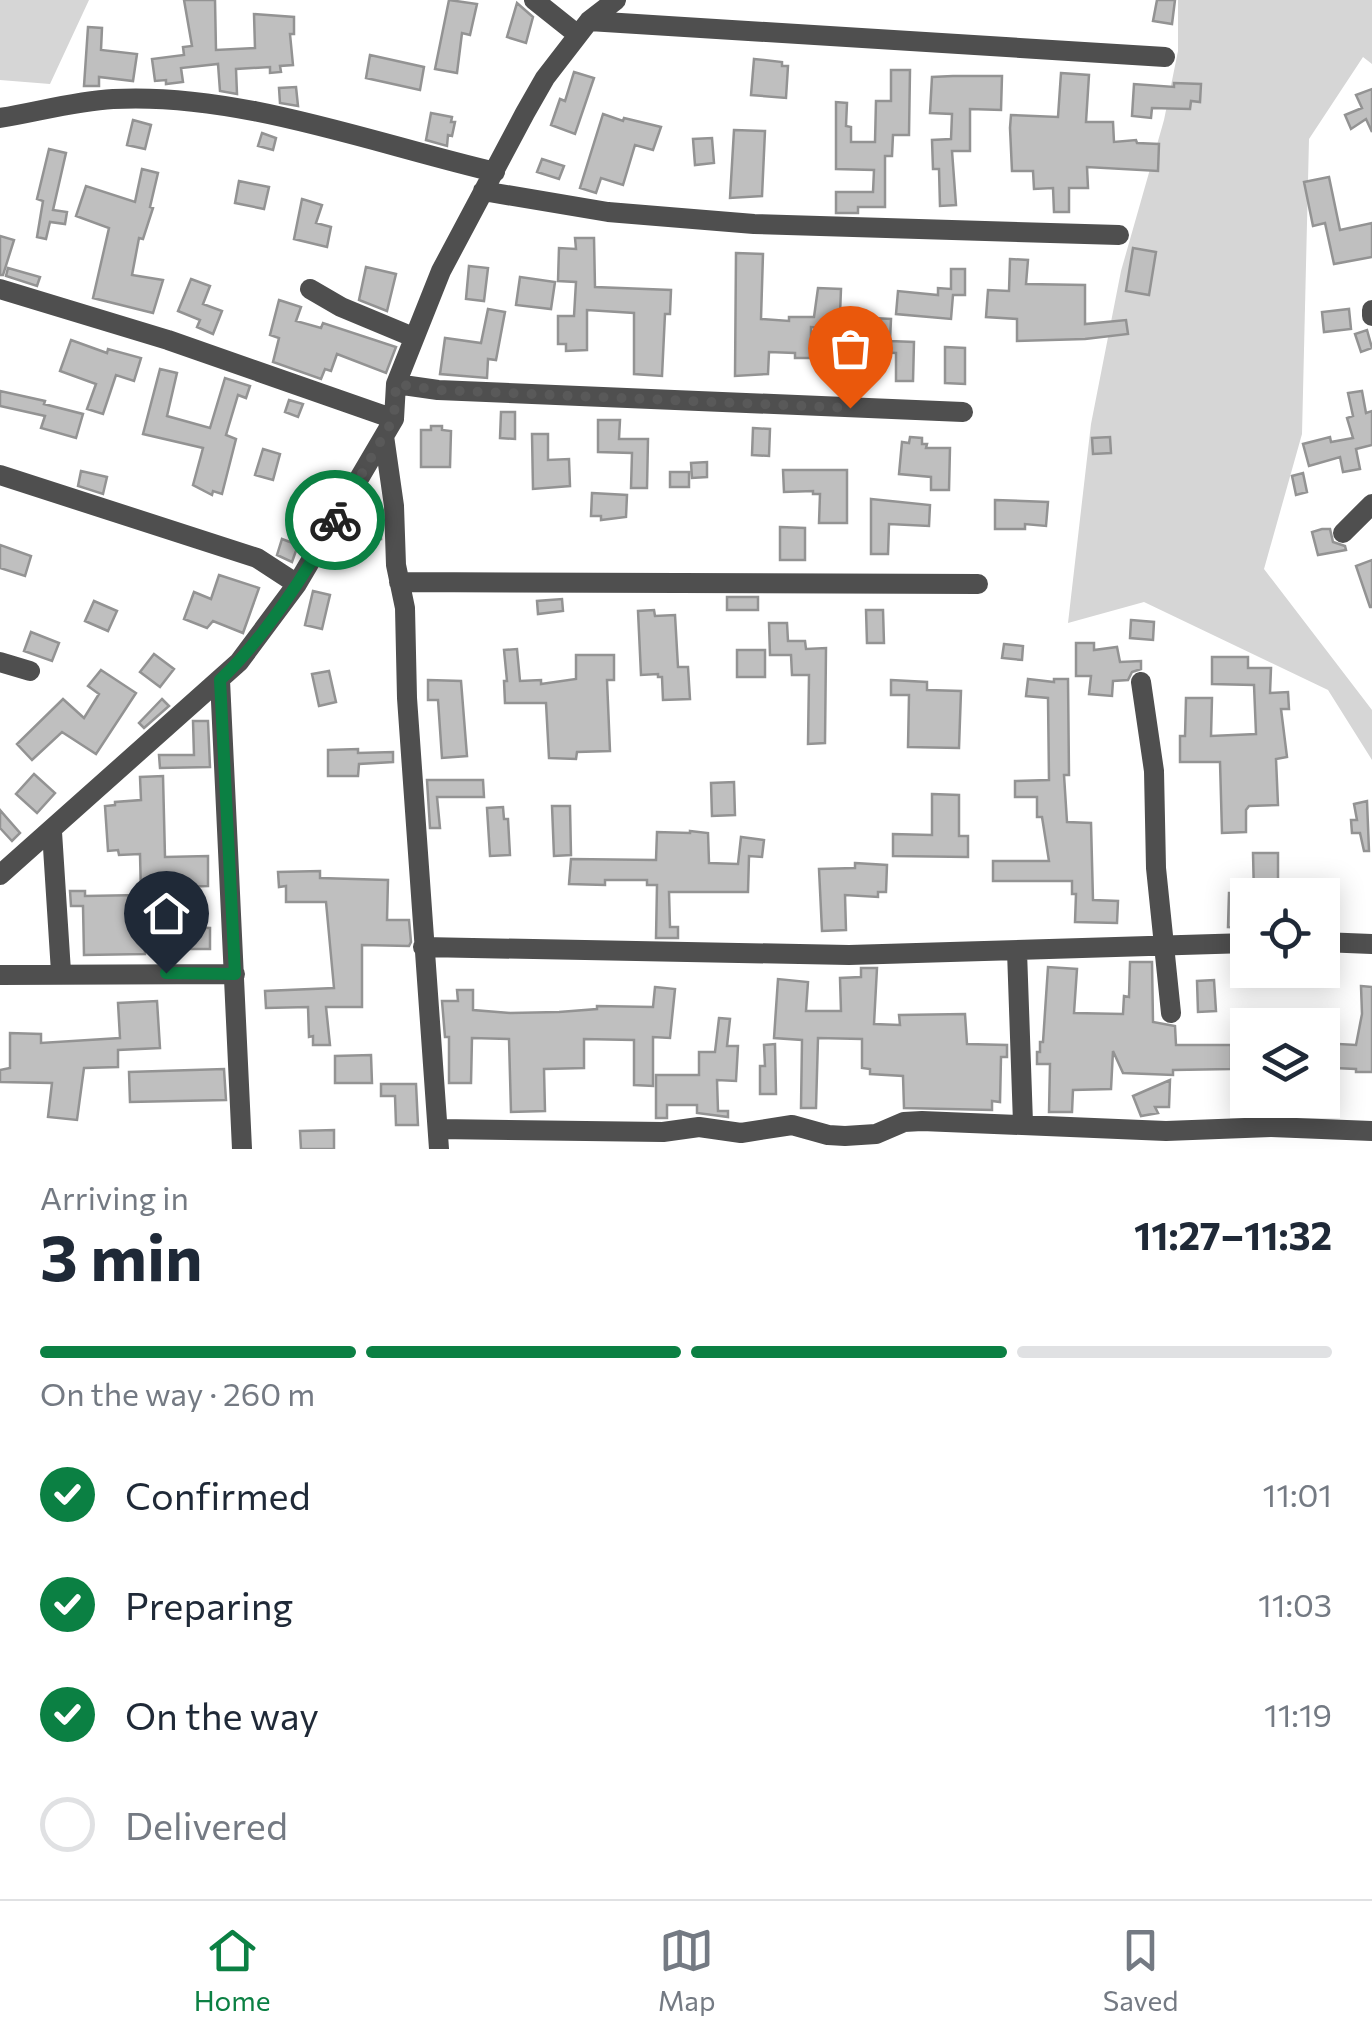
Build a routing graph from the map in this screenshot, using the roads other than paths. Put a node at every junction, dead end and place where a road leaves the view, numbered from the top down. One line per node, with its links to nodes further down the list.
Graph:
1 (534, 0): 3 (street)
2 (616, 0): 3 (street)
3 (583, 28): 4 (street); 6 (street)
4 (1165, 58)
5 (0, 118): 6 (street)
6 (489, 182): 7 (street); 10 (street)
7 (1119, 236)
8 (0, 289): 13 (street)
9 (310, 290): 10 (street)
10 (413, 338): 11 (street)
11 (396, 384): 12 (street); 13 (street)
12 (963, 412)
13 (389, 427): 17 (street); 18 (street)
14 (0, 475): 18 (street)
15 (1372, 504): 16 (street)
16 (1342, 533)
17 (399, 582): 19 (street); 30 (street)
18 (297, 584): 22 (street)
19 (978, 584)
20 (0, 662): 21 (street)
21 (30, 671)
22 (220, 680): 24 (street); 33 (street)
23 (1141, 682): 29 (street)
24 (52, 832): 25 (street); 32 (street)
25 (0, 876)
26 (1230, 943): 29 (street)
27 (1340, 943): 28 (street)
28 (1372, 944)
29 (1165, 945): 31 (street); 35 (street)
30 (423, 947): 31 (street); 38 (street)
31 (1017, 951): 36 (street)
32 (61, 972): 33 (street); 34 (street)
33 (235, 974): 39 (street)
34 (0, 975)
35 (1172, 1013)
36 (1023, 1123): 37 (street); 38 (street)
37 (1372, 1131)
38 (439, 1139)
39 (242, 1149)

